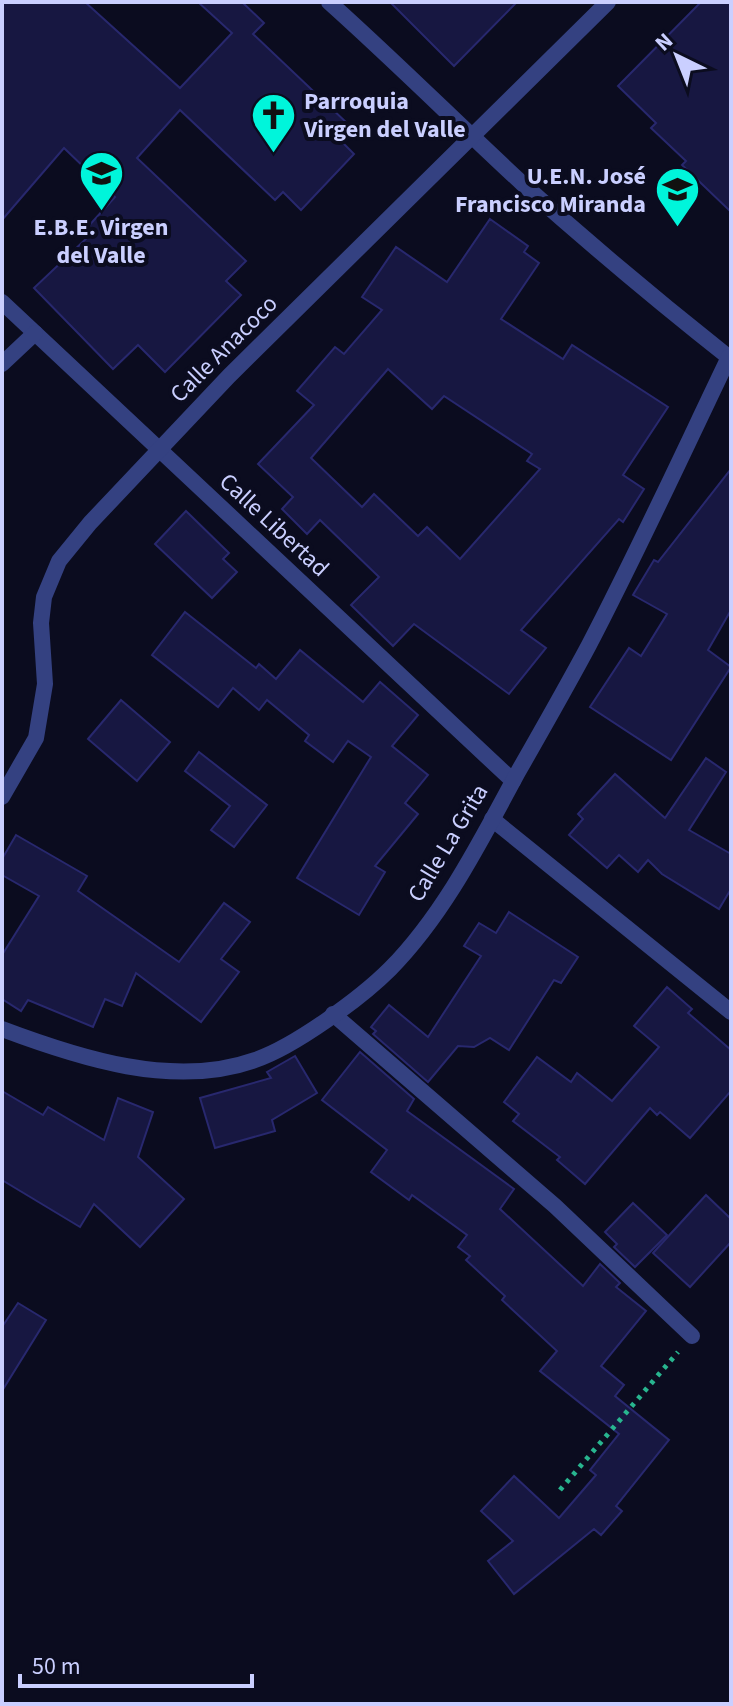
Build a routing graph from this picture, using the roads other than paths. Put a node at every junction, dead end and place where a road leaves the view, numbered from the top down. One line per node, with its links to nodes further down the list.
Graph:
1 (329, 2): 3 (street)
2 (608, 2): 3 (street, Calle Anacoco)
3 (472, 135): 6 (street); 8 (street, Calle Anacoco)
4 (2, 302): 5 (street, Calle Libertad)
5 (35, 333): 7 (street); 8 (street, Calle Libertad)
6 (730, 358): 9 (street, Calle La Grita)
7 (2, 364)
8 (159, 450): 9 (street, Calle Libertad); 10 (street, Calle Anacoco)
9 (513, 781): 11 (street, Calle La Grita)
10 (2, 797)
11 (492, 819): 12 (street); 13 (street, Calle La Grita)
12 (731, 1012)
13 (333, 1014): 14 (street, Calle La Grita); 15 (street)
14 (2, 1029)
15 (692, 1336)

